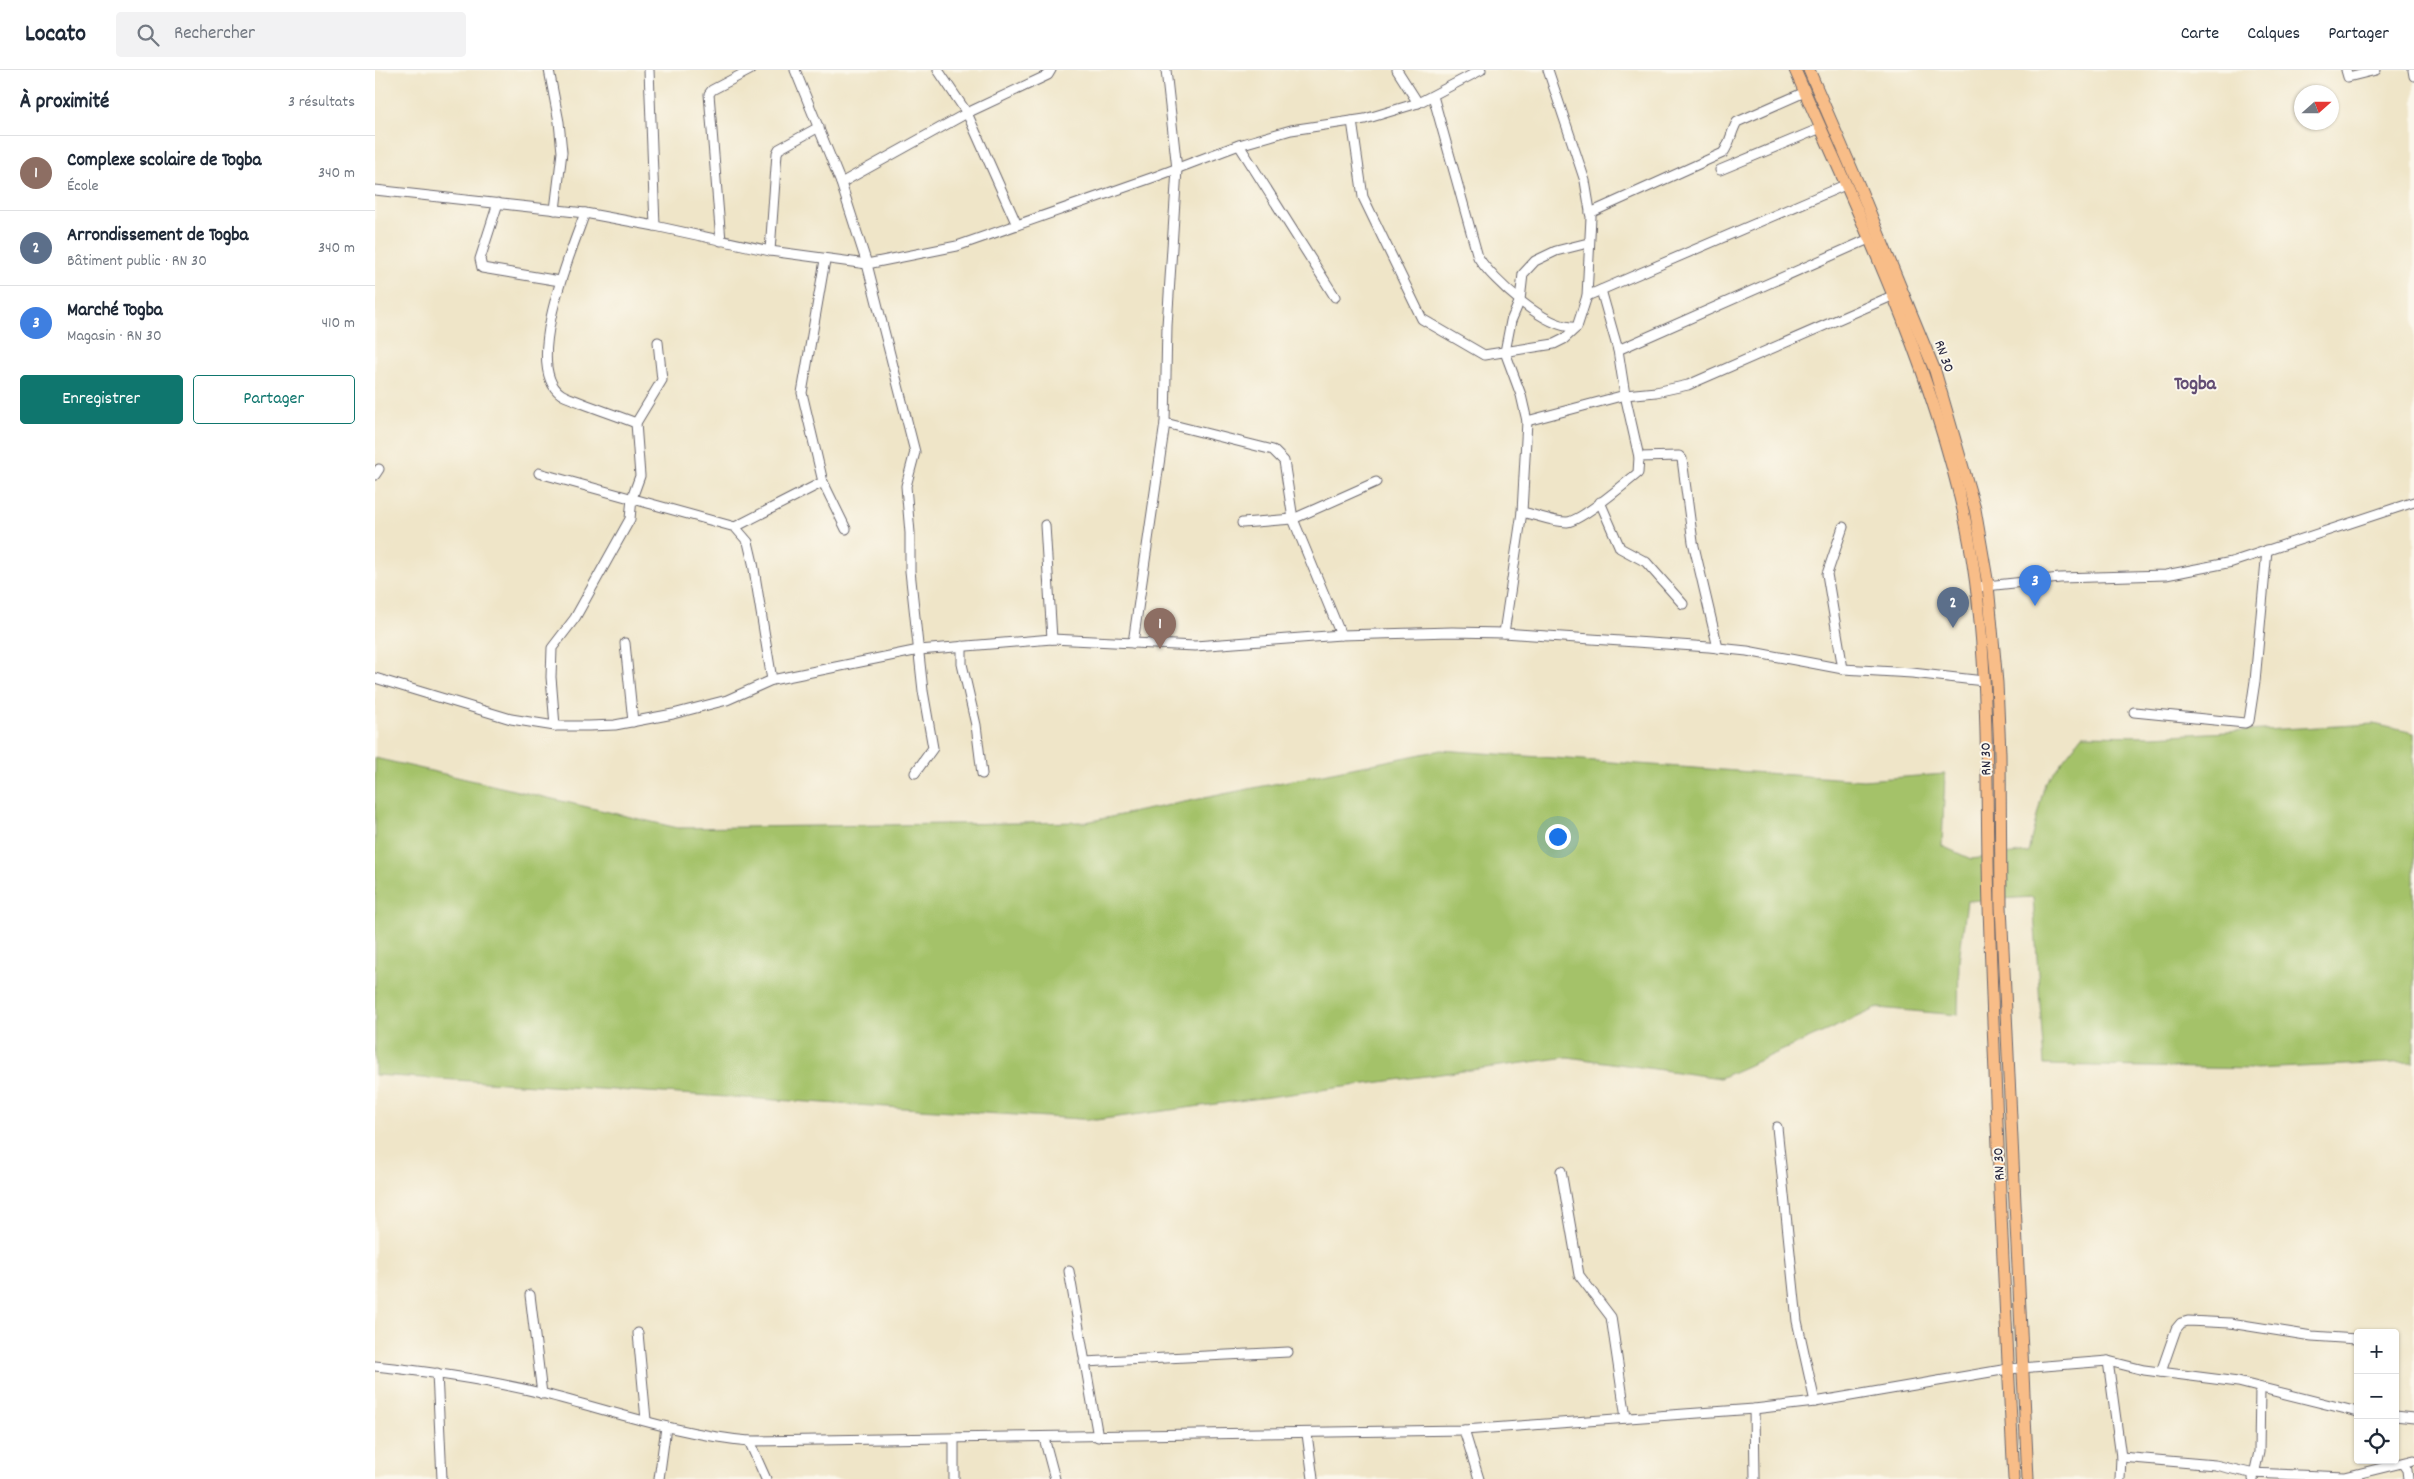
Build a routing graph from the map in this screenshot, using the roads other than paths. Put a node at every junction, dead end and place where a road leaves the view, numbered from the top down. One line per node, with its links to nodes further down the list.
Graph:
1 (549, 70): 31 (street)
2 (649, 70): 35 (street)
3 (750, 70): 37 (street)
4 (795, 70): 22 (street)
5 (938, 70): 20 (street)
6 (1051, 70): 20 (street)
7 (1166, 70): 25 (street)
8 (1397, 70): 19 (street)
9 (1481, 70): 18 (street)
10 (1548, 70): 33 (street)
11 (1795, 70): 17 (main road, RN 30)
12 (1809, 70): 71 (main road, RN 30 / RN 30)
13 (2347, 70): 14 (street)
14 (2376, 70)
15 (2413, 70): 16 (street)
16 (2414, 76)
17 (1805, 92): 23 (main road, RN 30); 33 (street)
18 (1433, 96): 19 (street); 47 (street)
19 (1418, 103): 21 (street)
20 (967, 113): 27 (street); 34 (street)
21 (1352, 121): 24 (street); 51 (street)
22 (819, 127): 27 (street); 39 (street)
23 (1821, 128): 26 (street); 28 (main road, RN 30)
24 (1239, 144): 25 (street); 46 (street)
25 (1177, 169): 34 (street); 55 (street)
26 (1720, 170)
27 (841, 182): 41 (street)
28 (1845, 185): 36 (main road, RN 30); 43 (street)
29 (375, 190): 30 (street)
30 (498, 203): 31 (street); 42 (street)
31 (555, 210): 32 (street)
32 (585, 213): 35 (street); 42 (street)
33 (1590, 213): 38 (street)
34 (1017, 225): 41 (street)
35 (655, 226): 37 (street)
36 (1869, 240): 45 (main road, RN 30); 50 (street)
37 (721, 241): 39 (street)
38 (1588, 243): 44 (street); 47 (street)
39 (769, 252): 40 (street)
40 (825, 260): 41 (street); 58 (street)
41 (867, 264): 80 (street)
42 (561, 281): 54 (street)
43 (1601, 290): 44 (street); 50 (street)
44 (1587, 296): 48 (street)
45 (1892, 296): 52 (street); 71 (main road, RN 30)
46 (1335, 297)
47 (1520, 300): 48 (street); 51 (street)
48 (1577, 327): 51 (street)
49 (658, 342): 54 (street)
50 (1618, 350): 52 (street)
51 (1505, 352): 53 (street)
52 (1625, 395): 53 (street); 56 (street)
53 (1527, 421): 63 (street)
54 (636, 423): 60 (street)
55 (1165, 423): 64 (street); 77 (street)
56 (1639, 457): 61 (street); 79 (street)
57 (539, 473): 60 (street)
58 (823, 482): 67 (street); 69 (street)
59 (1376, 482): 64 (street)
60 (632, 498): 67 (street); 87 (street)
61 (1600, 502): 63 (street); 72 (street)
62 (2414, 502): 70 (street)
63 (1521, 512): 73 (street)
64 (1293, 519): 65 (street); 74 (street)
65 (1241, 523)
66 (1045, 525): 75 (street)
67 (735, 527): 83 (street)
68 (1843, 527): 81 (street)
69 (846, 529)
70 (2267, 550): 71 (street); 85 (street)
71 (1982, 586): 84 (main road, RN 30); 100 (main road, RN 30 / RN 30)
72 (1683, 604)
73 (1504, 633): 74 (street); 79 (street)
74 (1341, 635): 77 (street)
75 (1052, 639): 77 (street); 78 (street)
76 (625, 643): 86 (street)
77 (1133, 643)
78 (962, 646): 80 (street); 89 (street)
79 (1718, 648): 81 (street)
80 (919, 650): 83 (street); 88 (street)
81 (1843, 668): 84 (street)
82 (375, 678): 87 (street)
83 (773, 680): 86 (street)
84 (1984, 681): 101 (main road, RN 30)
85 (2134, 712)
86 (633, 722): 87 (street)
87 (555, 726)
88 (915, 773)
89 (981, 774)
90 (1777, 1127): 106 (street)
91 (1561, 1171): 110 (street)
92 (1069, 1271): 98 (street)
93 (530, 1295): 105 (street)
94 (638, 1333): 112 (street)
95 (2354, 1339): 102 (street)
96 (1288, 1352): 98 (street)
97 (2108, 1361): 100 (street); 102 (street); 120 (street)
98 (1085, 1362): 116 (street)
99 (375, 1366): 103 (street)
100 (2022, 1368): 101 (street); 133 (main road, RN 30 / RN 30)
101 (2009, 1369): 106 (street); 132 (main road, RN 30)
102 (2161, 1372): 104 (street)
103 (437, 1373): 105 (street); 124 (street)
104 (2260, 1388): 108 (street); 123 (street)
105 (542, 1394): 112 (street)
106 (1815, 1402): 107 (street)
107 (1754, 1409): 110 (street); 131 (street)
108 (2354, 1411)
109 (2399, 1416): 111 (street)
110 (1626, 1418): 114 (street)
111 (2414, 1418)
112 (646, 1420): 113 (street)
113 (666, 1427): 119 (street); 125 (street)
114 (1464, 1430): 115 (street); 130 (street)
115 (1307, 1434): 116 (street); 129 (street)
116 (1098, 1437): 117 (street)
117 (1044, 1438): 118 (street); 128 (street)
118 (954, 1439): 119 (street); 127 (street)
119 (749, 1441): 126 (street)
120 (2121, 1456): 123 (street); 134 (street)
121 (2414, 1460): 122 (street)
122 (2403, 1464): 123 (street); 135 (street)
123 (2255, 1476)
124 (442, 1479)
125 (659, 1479)
126 (766, 1479)
127 (954, 1479)
128 (1055, 1479)
129 (1313, 1479)
130 (1479, 1479)
131 (1755, 1479)
132 (2014, 1479)
133 (2028, 1479)
134 (2120, 1479)
135 (2409, 1479)

